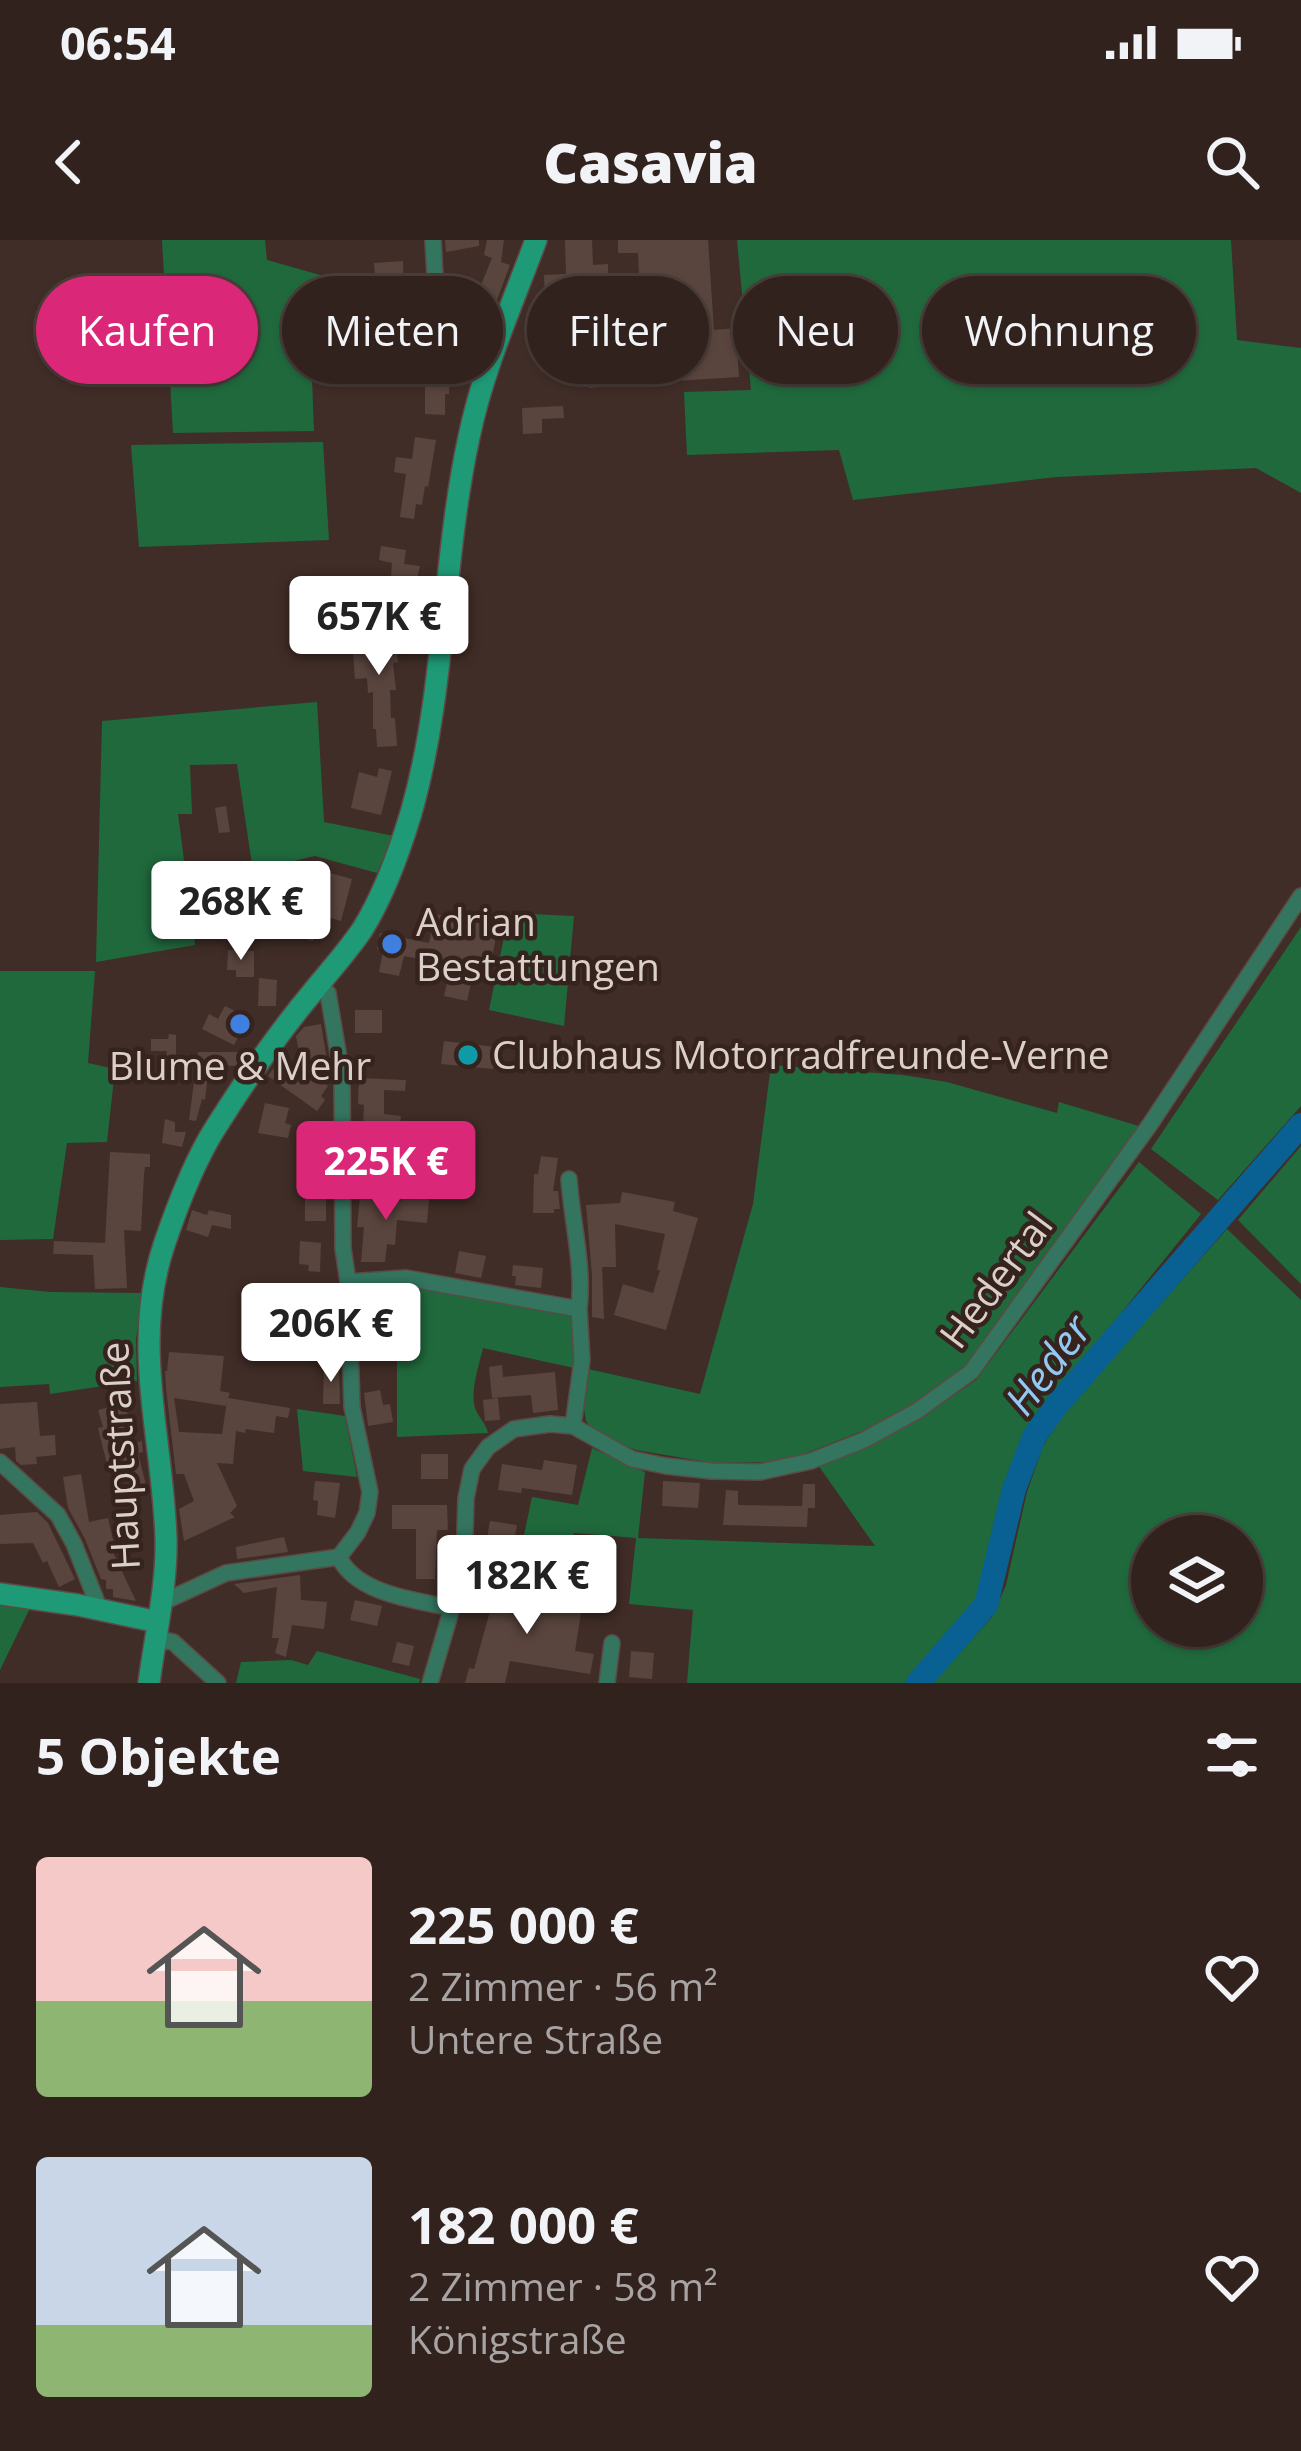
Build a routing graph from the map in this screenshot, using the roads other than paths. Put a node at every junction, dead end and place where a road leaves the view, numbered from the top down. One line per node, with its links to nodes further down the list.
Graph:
1 (433, 240): 3 (street)
2 (536, 240): 4 (main road, Hauptstraße)
3 (435, 276)
4 (503, 327)
5 (484, 384): 7 (main road, Hauptstraße)
6 (1301, 896): 11 (street, Hedertal)
7 (319, 985): 9 (street); 17 (main road, Hauptstraße)
8 (569, 1179): 10 (street)
9 (348, 1282): 10 (street); 13 (street)
10 (579, 1309): 11 (street)
11 (573, 1426): 15 (street)
12 (0, 1462): 16 (street)
13 (339, 1557): 15 (street); 17 (street)
14 (0, 1594): 16 (main road)
15 (452, 1608): 21 (street)
16 (100, 1610): 17 (main road)
17 (158, 1622): 19 (main road, Hauptstraße); 20 (street)
18 (612, 1643): 22 (street)
19 (149, 1683)
20 (218, 1683)
21 (430, 1683)
22 (607, 1683)

